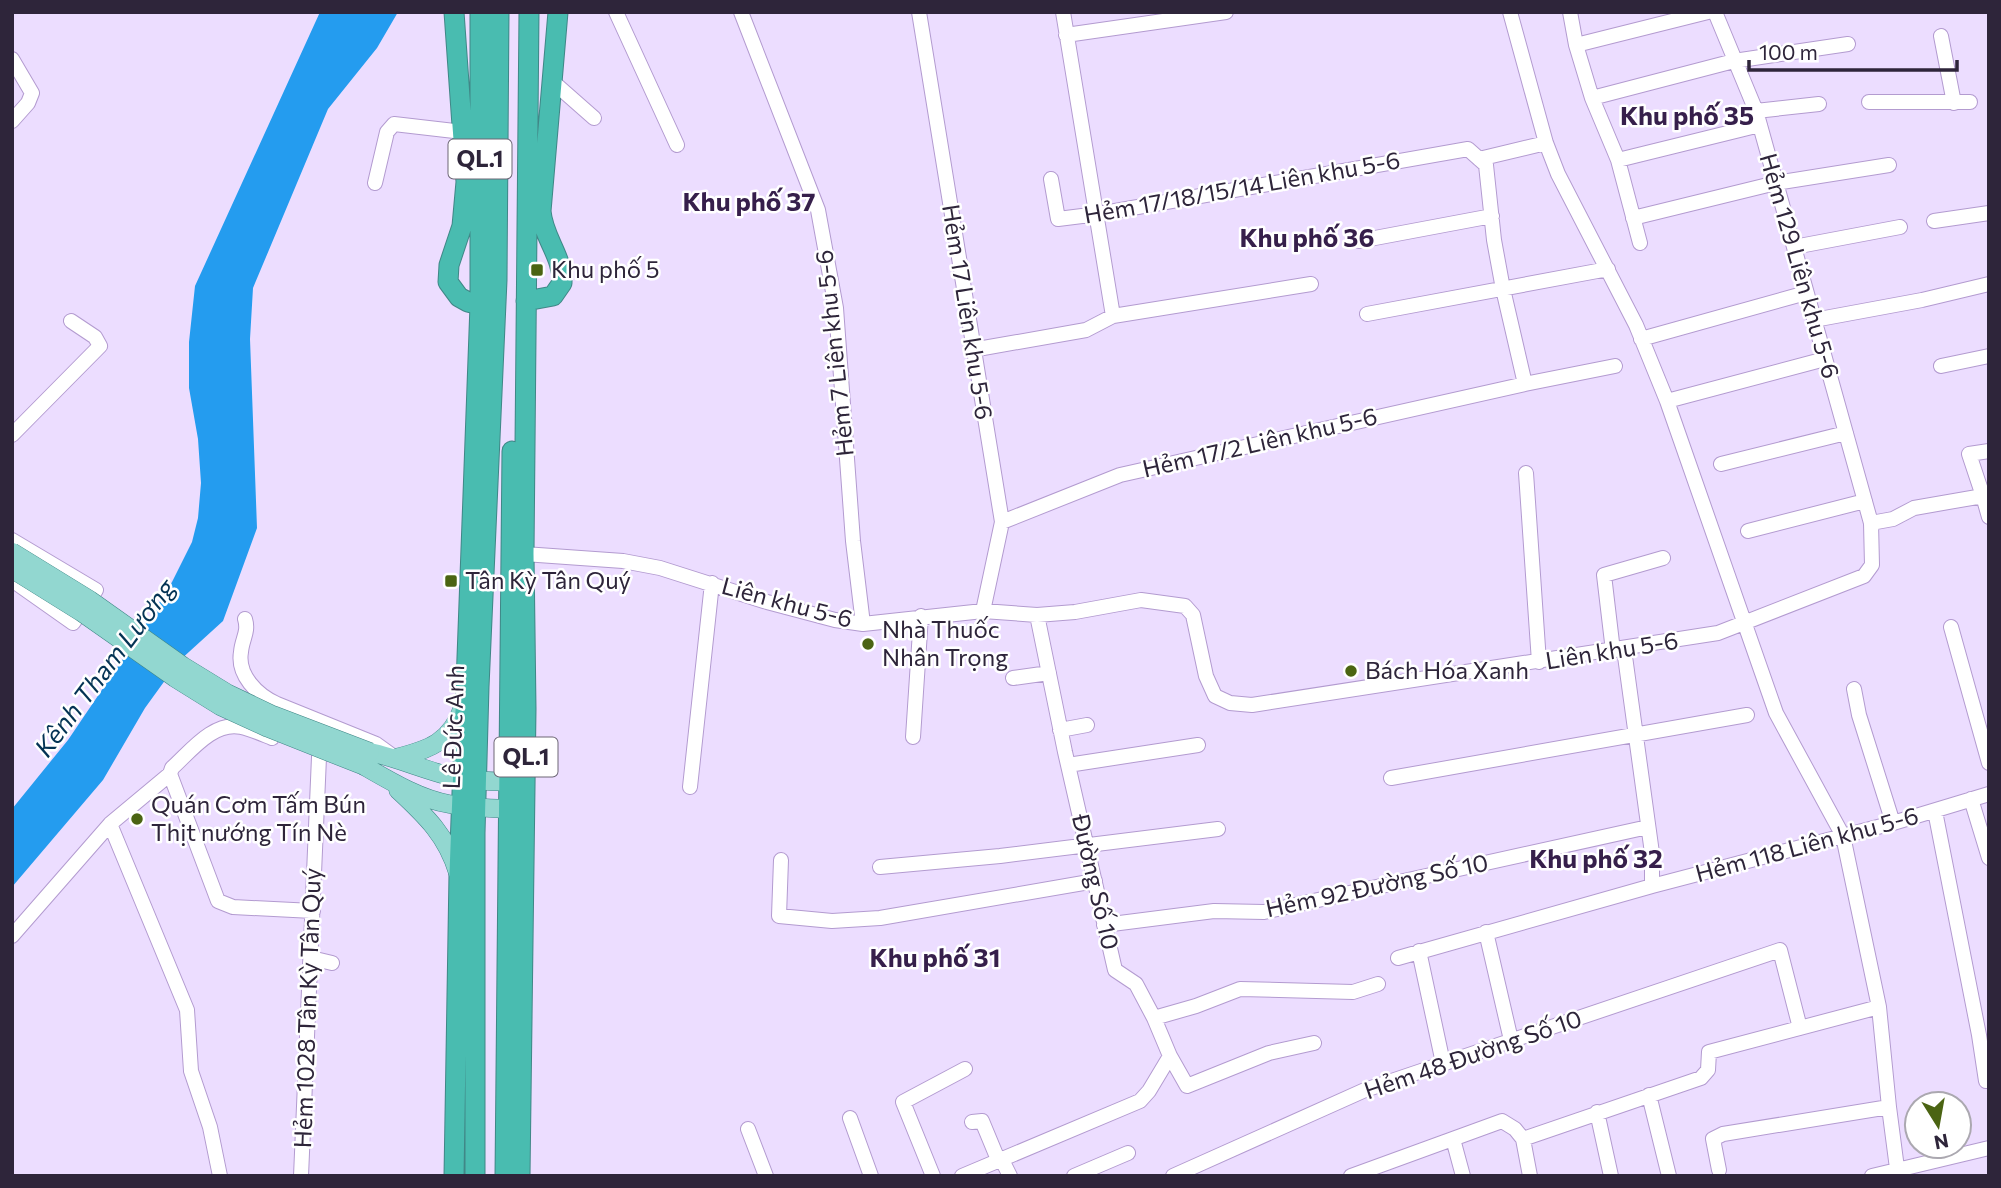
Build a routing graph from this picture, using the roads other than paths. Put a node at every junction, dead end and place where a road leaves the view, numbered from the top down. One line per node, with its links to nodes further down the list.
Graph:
1 (454, 12): 31 (highway)
2 (480, 12): 56 (highway, QL.1)
3 (499, 12): 50 (highway, QL.1)
4 (517, 12): 50 (highway, QL.1)
5 (529, 12): 55 (highway, QL.1)
6 (558, 12): 22 (highway)
7 (616, 12): 33 (street)
8 (741, 12): 92 (street, Hẻm 7 Liên khu 5-6)
9 (919, 12): 62 (street, Hẻm 17 Liên khu 5-6)
10 (1063, 12): 16 (street)
11 (1226, 12): 16 (street)
12 (1510, 12): 32 (street)
13 (1570, 12): 19 (street)
14 (1708, 12): 19 (street)
15 (1715, 12): 21 (street, Hẻm 129 Liên khu 5-6)
16 (1066, 35): 41 (street)
17 (1941, 36): 26 (street)
18 (1848, 44): 21 (street)
19 (1576, 45): 23 (street)
20 (12, 59): 30 (street)
21 (1734, 61): 23 (street); 29 (street, Hẻm 129 Liên khu 5-6)
22 (552, 81): 28 (street); 55 (highway)
23 (1592, 98): 35 (street)
24 (1869, 102): 26 (street)
25 (1970, 102): 26 (street)
26 (1954, 103)
27 (1819, 104): 29 (street)
28 (594, 118)
29 (1758, 118): 35 (street); 39 (street, Hẻm 129 Liên khu 5-6)
30 (12, 121)
31 (464, 132): 38 (street); 56 (highway)
32 (1546, 143): 34 (street); 49 (street)
33 (677, 145)
34 (1479, 159): 41 (street, Hẻm 17/18/15/14 Liên khu 5-6); 42 (street)
35 (1618, 160): 43 (street)
36 (1889, 164): 39 (street)
37 (1051, 178): 41 (street, Hẻm 17/18/15/14 Liên khu 5-6)
38 (375, 183)
39 (1776, 183): 43 (street); 48 (street, Hẻm 129 Liên khu 5-6)
40 (1989, 213): 44 (street)
41 (1098, 214): 58 (street)
42 (1492, 216): 46 (street); 53 (street)
43 (1633, 218): 47 (street)
44 (1934, 221)
45 (1900, 227): 48 (street)
46 (1359, 241)
47 (1640, 243)
48 (1794, 247): 54 (street, Hẻm 129 Liên khu 5-6)
49 (1608, 269): 53 (street); 61 (street)
50 (506, 280): 82 (highway, QL.1); 98 (highway, Lê Đức Anh / QL.1)
51 (1311, 284): 58 (street)
52 (1989, 285): 59 (street)
53 (1503, 289): 57 (street); 67 (street)
54 (1806, 293): 59 (street, Hẻm 129 Liên khu 5-6); 61 (street)
55 (526, 301): 82 (highway, QL.1)
56 (480, 305): 98 (highway, Lê Đức Anh / QL.1)
57 (1367, 314)
58 (1113, 316): 62 (street)
59 (1814, 320): 64 (street, Hẻm 129 Liên khu 5-6)
60 (71, 321): 70 (street)
61 (1641, 339): 68 (street)
62 (972, 350): 77 (street, Hẻm 17 Liên khu 5-6)
63 (1989, 356): 66 (street)
64 (1825, 359): 68 (street); 69 (street, Hẻm 129 Liên khu 5-6)
65 (1615, 366): 67 (street, Hẻm 17/2 Liên khu 5-6)
66 (1941, 366)
67 (1525, 384): 77 (street, Hẻm 17/2 Liên khu 5-6)
68 (1667, 401): 91 (street)
69 (1846, 433): 72 (street); 75 (street, Hẻm 129 Liên khu 5-6)
70 (12, 435)
71 (1989, 451): 74 (street)
72 (1721, 464)
73 (1527, 473): 95 (street)
74 (1983, 496): 76 (street); 78 (street)
75 (1865, 500): 78 (street, Hẻm 129 Liên khu 5-6); 79 (street)
76 (1989, 517)
77 (1002, 522): 87 (street, Hẻm 17 Liên khu 5-6)
78 (1871, 523): 91 (street, Liên khu 5-6)
79 (1748, 531)
80 (12, 540): 85 (street)
81 (12, 552): 108 (main road, bridge)
82 (517, 553): 86 (street, Liên khu 5-6); 115 (highway, QL.1); 173 (highway, QL.1)
83 (1663, 558): 94 (street)
84 (12, 569): 108 (main road, bridge)
85 (12, 580)
86 (712, 583): 92 (street, Liên khu 5-6); 116 (street)
87 (983, 611): 88 (street, Liên khu 5-6); 89 (street, Liên khu 5-6)
88 (1037, 615): 95 (street, Liên khu 5-6); 96 (street, Đường Số 10)
89 (921, 616): 92 (street, Liên khu 5-6); 104 (street)
90 (245, 619): 107 (street)
91 (1744, 623): 94 (street, Liên khu 5-6); 126 (street)
92 (863, 624)
93 (1951, 627): 109 (street)
94 (1618, 650): 95 (street, Liên khu 5-6); 103 (street)
95 (1539, 662)
96 (1049, 673): 97 (street); 102 (street, Đường Số 10)
97 (1013, 678)
98 (473, 687): 107 (main road); 114 (highway, Lê Đức Anh / QL.1)
99 (1854, 689): 122 (street)
100 (1747, 715): 103 (street)
101 (1087, 724): 102 (street)
102 (1060, 730): 110 (street, Đường Số 10)
103 (1636, 736): 113 (street); 124 (street)
104 (913, 737)
105 (1198, 746): 110 (street)
106 (319, 757): 111 (street); 112 (street); 134 (street, Hẻm 1028 Tân Kỳ Tân Quý)
107 (395, 758): 108 (main road); 114 (main road)
108 (367, 759): 112 (main road)
109 (1989, 762)
110 (1068, 765): 127 (street, Đường Số 10)
111 (171, 771): 123 (street); 134 (street)
112 (385, 778): 119 (main road); 131 (main road)
113 (1391, 778)
114 (470, 779): 115 (main road); 119 (highway, Lê Đức Anh / QL.1)
115 (510, 782): 120 (highway, QL.1)
116 (690, 787)
117 (1989, 794): 118 (street, Hẻm 118 Liên khu 5-6)
118 (1970, 799): 121 (street, Hẻm 118 Liên khu 5-6); 128 (street)
119 (469, 807): 120 (main road); 131 (highway, Lê Đức Anh / QL.1); 159 (highway, Lê Đức Anh / QL.1)
120 (510, 809): 172 (highway, QL.1)
121 (1935, 811): 122 (street, Hẻm 118 Liên khu 5-6); 146 (street)
122 (1893, 823): 126 (street, Hẻm 118 Liên khu 5-6)
123 (110, 824): 137 (street); 168 (street)
124 (1648, 827): 133 (street); 135 (street, Hẻm 92 Đường Số 10)
125 (1218, 828): 127 (street)
126 (1843, 836): 133 (street, Hẻm 118 Liên khu 5-6); 143 (street)
127 (1088, 845): 130 (street); 132 (street, Đường Số 10)
128 (1989, 858)
129 (781, 860): 132 (street)
130 (880, 867)
131 (459, 874): 158 (highway, Lê Đức Anh / QL.1)
132 (1095, 881): 135 (street, Đường Số 10)
133 (1652, 886): 136 (street, Hẻm 118 Liên khu 5-6)
134 (313, 911): 139 (street, Hẻm 1028 Tân Kỳ Tân Quý)
135 (1104, 926): 144 (street, Đường Số 10)
136 (1486, 932): 138 (street, Hẻm 118 Liên khu 5-6); 147 (street)
137 (12, 936)
138 (1419, 951): 140 (street, Hẻm 118 Liên khu 5-6); 150 (street)
139 (311, 958): 141 (street); 169 (street, Hẻm 1028 Tân Kỳ Tân Quý)
140 (1398, 958)
141 (332, 963)
142 (1378, 984): 144 (street)
143 (1880, 1007): 145 (street); 154 (street)
144 (1154, 1018): 149 (street, Đường Số 10)
145 (1800, 1028): 147 (street, Hẻm 48 Đường Số 10); 153 (street)
146 (1984, 1034): 152 (street)
147 (1511, 1041): 150 (street, Hẻm 48 Đường Số 10)
148 (1314, 1043): 149 (street, Đường Số 10)
149 (1170, 1056): 165 (street)
150 (1443, 1063): 180 (street, Hẻm 48 Đường Số 10)
151 (965, 1069): 176 (street)
152 (1986, 1082)
153 (1650, 1095): 155 (street); 185 (street)
154 (1889, 1107): 166 (street); 167 (street)
155 (1597, 1112): 162 (street); 184 (street)
156 (850, 1118): 175 (street)
157 (972, 1122): 165 (street)
158 (454, 1124): 159 (highway); 170 (highway, Lê Đức Anh / QL.1)
159 (475, 1124): 171 (highway, Lê Đức Anh / QL.1)
160 (748, 1129): 174 (street)
161 (1453, 1139): 162 (street); 181 (street); 182 (street)
162 (1523, 1139): 183 (street)
163 (1989, 1148): 167 (street)
164 (1128, 1153): 179 (street)
165 (1001, 1161): 177 (street); 178 (street)
166 (1719, 1170)
167 (1898, 1173): 186 (street)
168 (220, 1176)
169 (301, 1176)
170 (454, 1176)
171 (475, 1176)
172 (505, 1176)
173 (520, 1176)
174 (766, 1176)
175 (871, 1176)
176 (933, 1176)
177 (962, 1176)
178 (1010, 1176)
179 (1074, 1176)
180 (1173, 1176)
181 (1351, 1176)
182 (1463, 1176)
183 (1530, 1176)
184 (1611, 1176)
185 (1670, 1176)
186 (1872, 1176)

